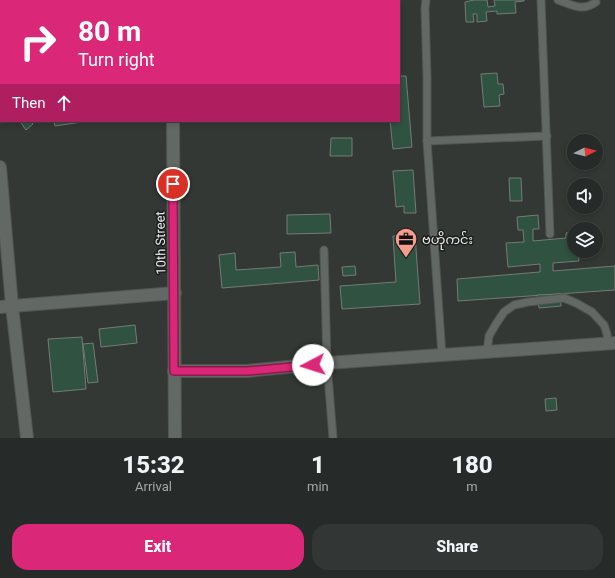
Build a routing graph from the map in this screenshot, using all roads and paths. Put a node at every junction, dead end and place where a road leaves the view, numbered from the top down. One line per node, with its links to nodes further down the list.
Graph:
1 (426, 0): 7 (lane)
2 (541, 0): 6 (lane)
3 (558, 0): 4 (lane)
4 (596, 2)
5 (173, 122): 11 (street, 10th Street)
6 (546, 136): 7 (lane); 9 (lane)
7 (427, 141): 16 (lane)
8 (0, 166): 12 (street)
9 (550, 234)
10 (324, 250): 17 (lane)
11 (175, 293): 12 (street); 18 (street, 10th Street)
12 (12, 306): 13 (street); 19 (street)
13 (0, 307)
14 (611, 343): 15 (street); 15 (lane)
15 (487, 352): 16 (street)
16 (442, 355): 17 (street)
17 (328, 364): 18 (street); 21 (lane)
18 (174, 371): 20 (street, 10th Street)
19 (27, 438)
20 (175, 438)
21 (333, 438)

